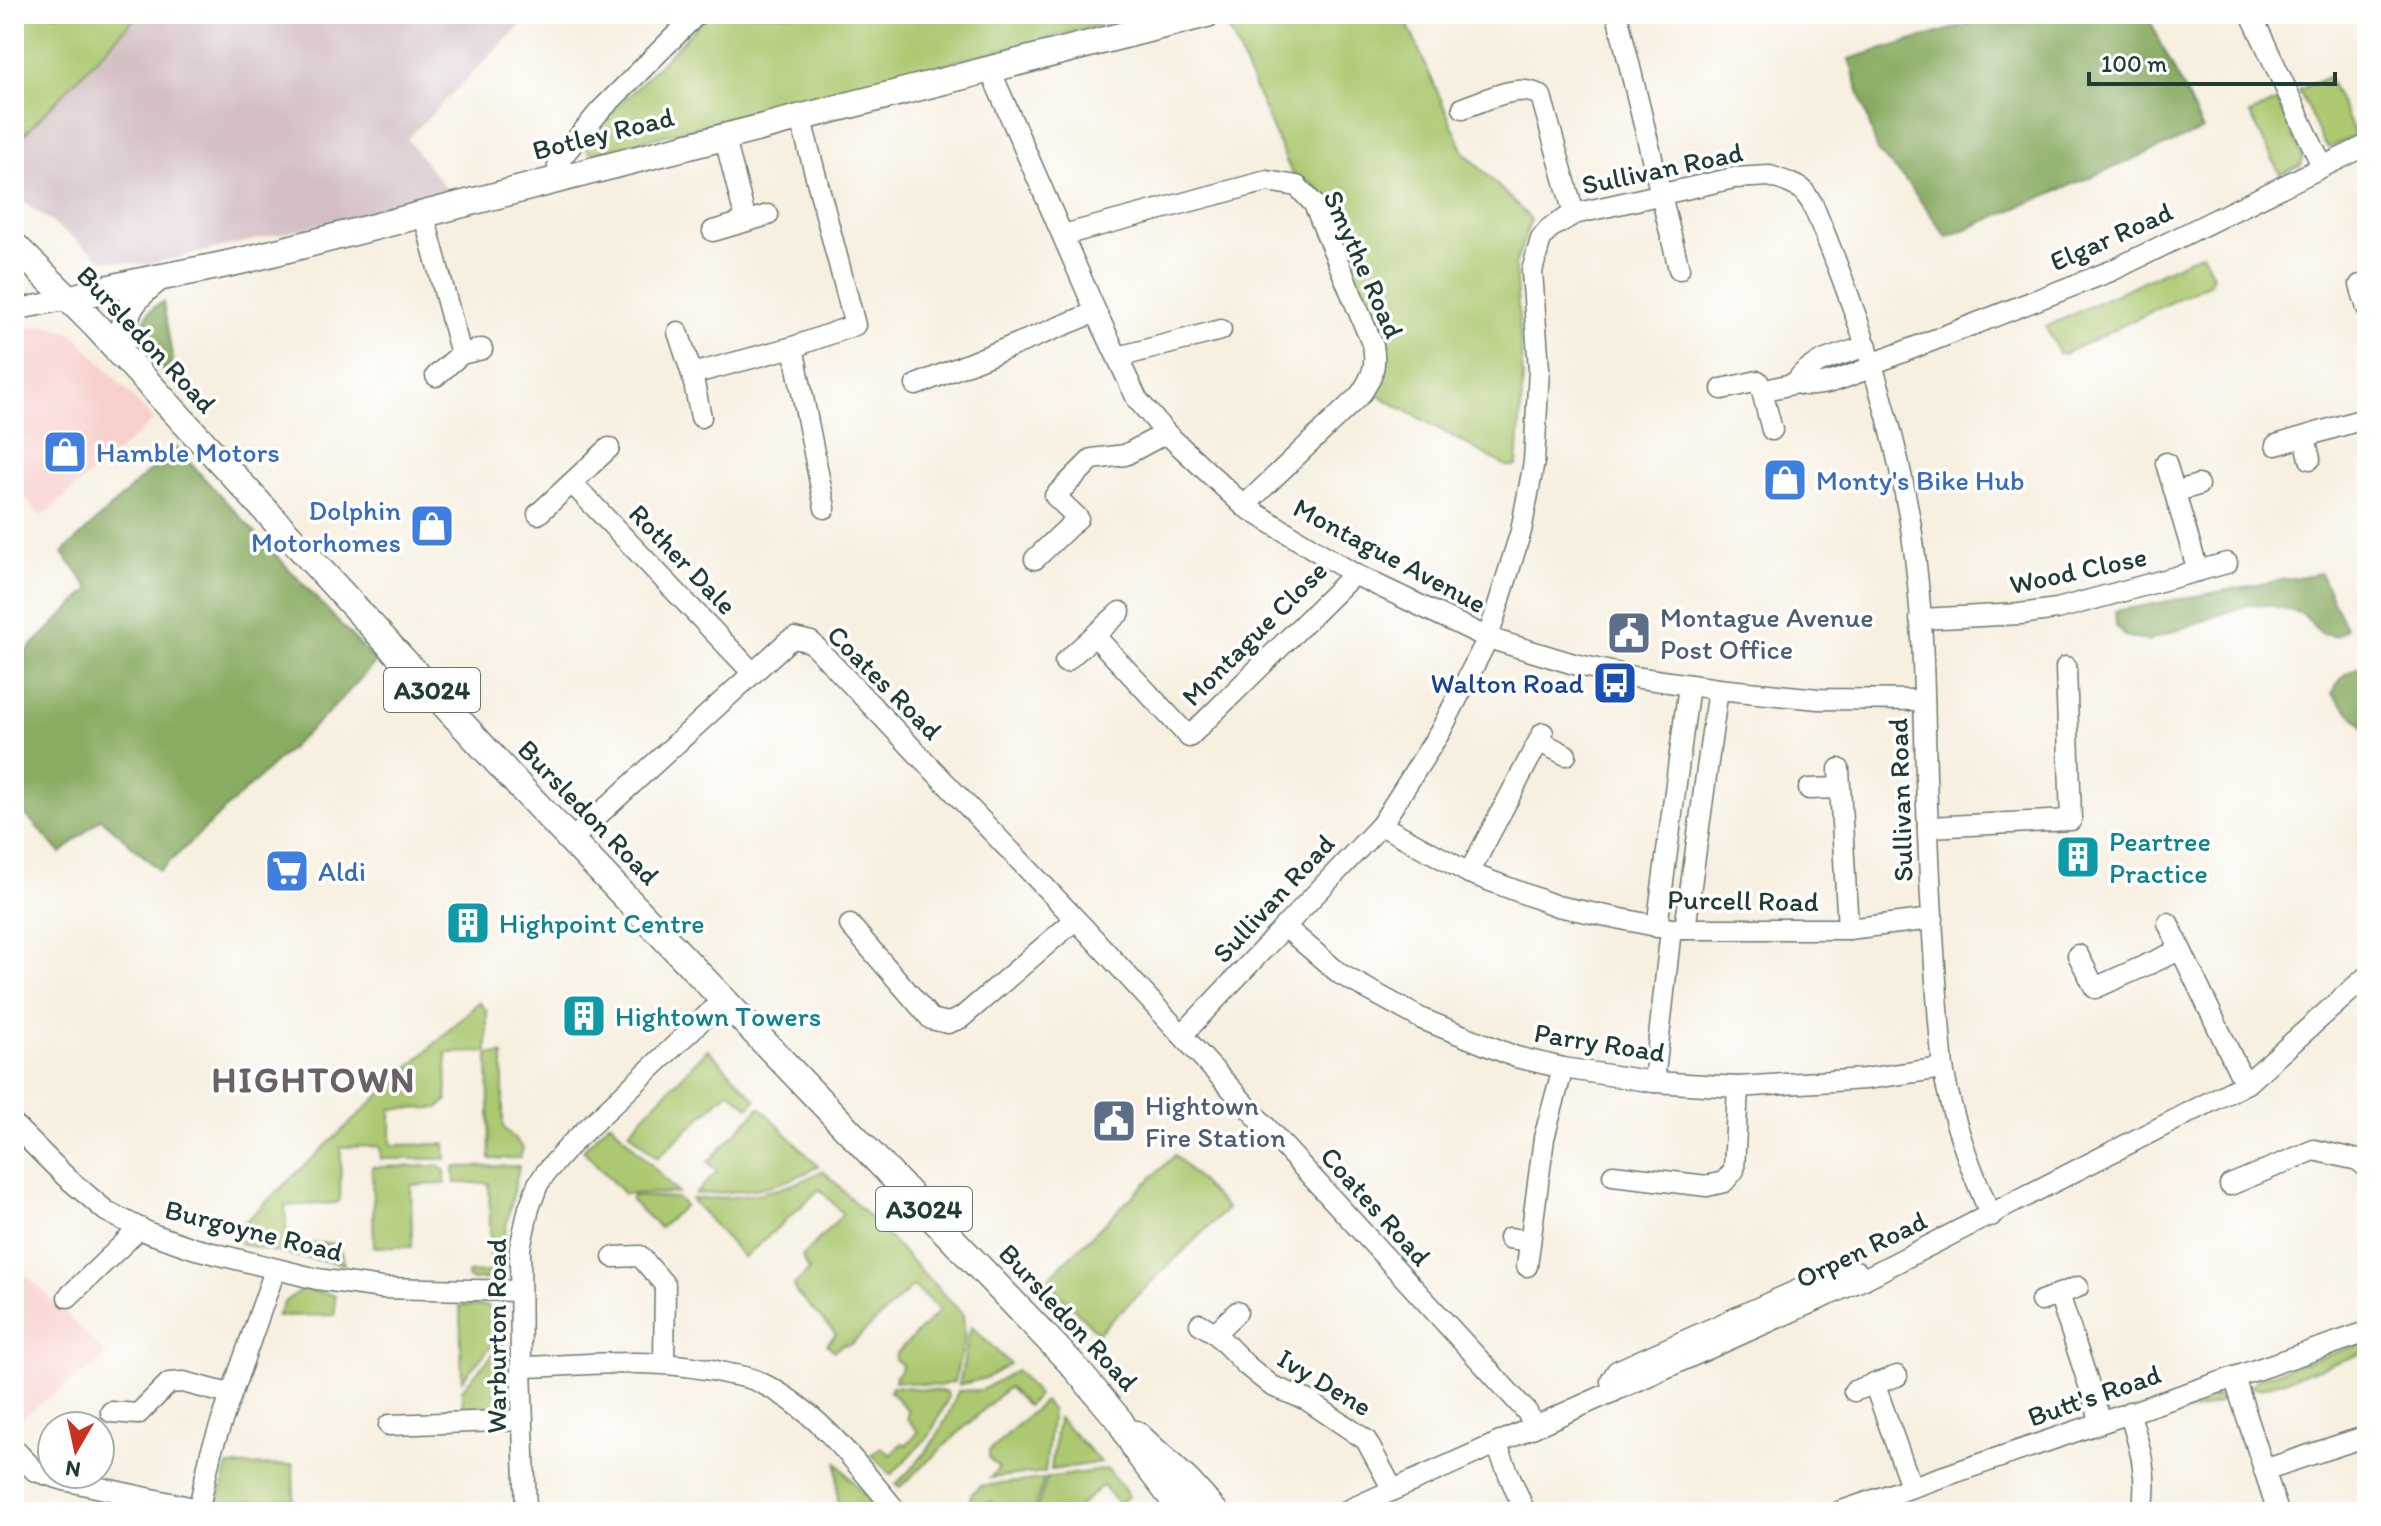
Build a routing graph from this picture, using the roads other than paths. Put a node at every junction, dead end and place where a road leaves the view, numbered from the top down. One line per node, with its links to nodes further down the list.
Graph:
1 (697, 14): 11 (street)
2 (1207, 14): 5 (main road, Botley Road)
3 (1617, 14): 12 (street)
4 (2251, 14): 10 (street)
5 (990, 70): 7 (main road, Botley Road); 18 (street, Montague Avenue)
6 (1463, 108): 14 (street)
7 (800, 116): 8 (main road, Botley Road); 29 (street)
8 (724, 135): 11 (main road, Botley Road); 16 (street)
9 (2367, 145): 10 (street, Elgar Road)
10 (2322, 166): 34 (street, Elgar Road)
11 (559, 177): 13 (main road, Botley Road)
12 (1659, 195): 14 (street, Sullivan Road); 20 (street); 34 (street, Sullivan Road)
13 (423, 212): 21 (main road, Botley Road); 32 (street)
14 (1574, 214): 62 (street, Sullivan Road)
15 (768, 215): 16 (street)
16 (746, 221): 17 (street)
17 (713, 231)
18 (1063, 235): 26 (street, Montague Avenue); 52 (street, Smythe Road)
19 (14, 245): 23 (main road, Bursledon Road / A3024)
20 (1679, 269)
21 (156, 280): 23 (main road, Botley Road); 31 (main road)
22 (2360, 285): 24 (street)
23 (69, 299): 25 (street, Botley Road); 31 (main road, Bursledon Road / A3024)
24 (2367, 308)
25 (14, 310)
26 (1096, 312): 33 (street, Montague Avenue); 37 (street)
27 (1221, 330): 33 (street)
28 (678, 332): 35 (street)
29 (793, 347): 35 (street); 53 (street)
30 (482, 349): 32 (street)
31 (120, 354): 73 (main road, Bursledon Road / A3024)
32 (461, 354): 36 (street)
33 (1118, 357): 43 (street, Montague Avenue)
34 (1870, 359): 39 (street, Elgar Road); 60 (street, Sullivan Road)
35 (692, 374): 40 (street)
36 (436, 376)
37 (916, 385)
38 (1722, 389): 39 (street, Elgar Road)
39 (1762, 391): 42 (street)
40 (701, 417)
41 (2367, 418): 44 (street)
42 (1772, 430)
43 (1166, 433): 52 (street, Montague Avenue); 55 (street)
44 (2305, 437): 45 (street); 47 (street)
45 (2276, 445)
46 (609, 448): 49 (street)
47 (2310, 459)
48 (2166, 463): 51 (street)
49 (572, 483): 54 (street); 65 (street, Rother Dale)
50 (2198, 485): 51 (street)
51 (2175, 492): 57 (street)
52 (1244, 506): 58 (street, Montague Avenue)
53 (825, 508)
54 (538, 514)
55 (1035, 559)
56 (2227, 563): 57 (street, Wood Close)
57 (2198, 571): 60 (street, Wood Close)
58 (1354, 574): 61 (street, Montague Close); 62 (street, Montague Avenue)
59 (1120, 612): 61 (street)
60 (1920, 619): 68 (street, Sullivan Road)
61 (1095, 636): 63 (street)
62 (1488, 638): 66 (street, Montague Avenue); 71 (street, Sullivan Road)
63 (1065, 662)
64 (2066, 667): 72 (street)
65 (753, 673): 73 (street, Coates Road); 76 (street, Coates Road)
66 (1689, 685): 67 (street, Montague Avenue); 80 (street)
67 (1718, 689): 68 (street, Montague Avenue); 80 (street)
68 (1924, 700): 72 (street, Sullivan Road)
69 (1566, 755): 74 (street)
70 (1809, 789): 81 (street)
71 (1381, 825): 74 (street, Purcell Road); 79 (street, Sullivan Road)
72 (1928, 827): 75 (street, Sullivan Road)
73 (571, 840): 85 (main road, Bursledon Road / A3024)
74 (1469, 873): 80 (street, Purcell Road)
75 (1933, 919): 81 (street, Purcell Road); 88 (street, Sullivan Road)
76 (1075, 920): 78 (street); 86 (street, Coates Road)
77 (2168, 923): 82 (street)
78 (850, 925)
79 (1284, 926): 86 (street, Sullivan Road); 87 (street, Parry Road)
80 (1671, 928): 81 (street, Purcell Road); 89 (street)
81 (1848, 929)
82 (2180, 950): 83 (street); 90 (street)
83 (2078, 955)
84 (2364, 987): 90 (street, Orpen Road)
85 (723, 1000): 103 (street, Warburton Road); 118 (main road, Bursledon Road / A3024)
86 (1182, 1035): 121 (street, Coates Road)
87 (1563, 1068): 89 (street, Parry Road); 99 (street)
88 (1943, 1068): 91 (street, Parry Road); 96 (street, Sullivan Road)
89 (1654, 1082): 91 (street, Parry Road)
90 (2247, 1083): 96 (street, Orpen Road)
91 (1738, 1087): 94 (street)
92 (14, 1125): 97 (street, Burgoyne Road)
93 (2367, 1168): 95 (street)
94 (1613, 1175)
95 (2230, 1185)
96 (1991, 1216): 121 (street, Orpen Road)
97 (140, 1228): 102 (street, Burgoyne Road); 105 (street)
98 (1509, 1238): 99 (street)
99 (1530, 1241): 101 (street)
100 (613, 1257): 108 (street)
101 (1527, 1266)
102 (275, 1270): 103 (street, Burgoyne Road); 114 (street)
103 (519, 1291): 109 (street, Warburton Road)
104 (2059, 1294): 119 (street)
105 (68, 1297)
106 (1237, 1312): 127 (street, Ivy Dene)
107 (2367, 1332): 111 (street, Butt's Road)
108 (664, 1362): 109 (street); 131 (street)
109 (521, 1367): 117 (street, Warburton Road)
110 (1897, 1376): 112 (street)
111 (2234, 1377): 116 (street, Butt's Road); 125 (street)
112 (1874, 1383): 113 (street); 126 (street)
113 (1854, 1391)
114 (229, 1394): 115 (street); 129 (street)
115 (116, 1412)
116 (2129, 1412): 119 (street, Butt's Road); 137 (street)
117 (523, 1420): 120 (street); 130 (street, Warburton Road)
118 (1120, 1421): 132 (main road, Bursledon Road / A3024); 133 (main road, Bursledon Road / A3024)
119 (2101, 1422): 126 (street, Butt's Road)
120 (389, 1425)
121 (1534, 1427): 123 (street, Orpen Road)
122 (2367, 1436): 125 (street)
123 (1496, 1444): 127 (street, Orpen Road); 135 (street)
124 (14, 1449): 129 (street)
125 (2264, 1470): 138 (street)
126 (1911, 1486): 128 (street, Butt's Road)
127 (1393, 1490): 134 (street, Orpen Road)
128 (1864, 1508): 136 (street, Butt's Road)
129 (198, 1510)
130 (526, 1512)
131 (897, 1512)
132 (1183, 1512)
133 (1215, 1512)
134 (1344, 1512)
135 (1525, 1512)
136 (1839, 1512)
137 (2142, 1512)
138 (2278, 1512)

